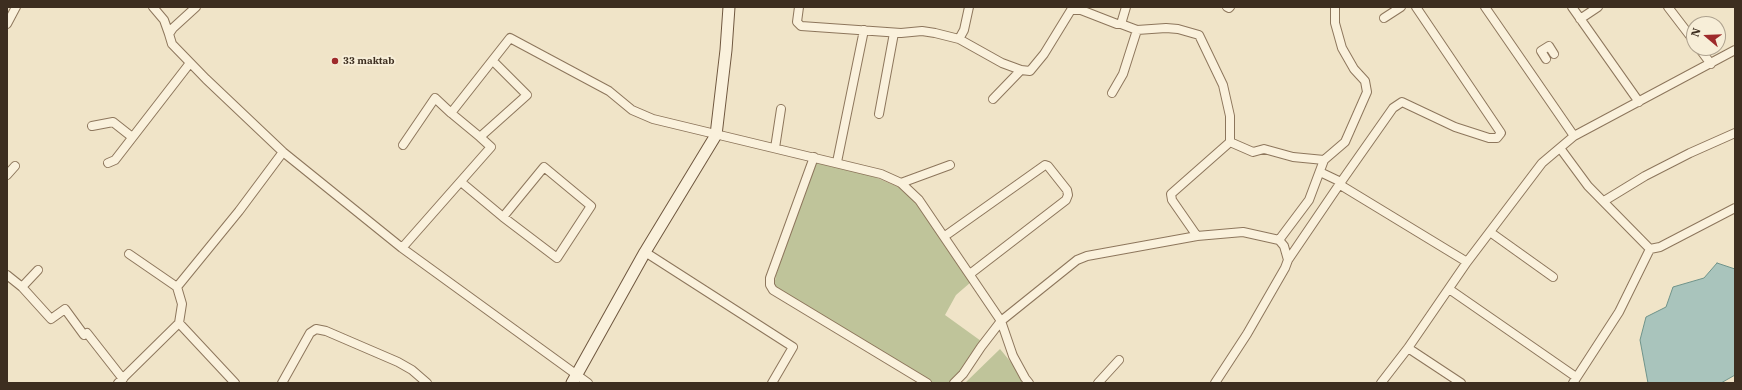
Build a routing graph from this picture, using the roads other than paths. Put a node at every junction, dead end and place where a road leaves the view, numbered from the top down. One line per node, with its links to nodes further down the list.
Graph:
1 (16, 7): 17 (street)
2 (153, 7): 23 (street)
3 (196, 7): 23 (street)
4 (729, 7): 41 (street)
5 (799, 7): 19 (street)
6 (969, 7): 24 (street)
7 (1126, 7): 18 (street)
8 (1335, 7): 51 (street)
9 (1400, 7): 15 (street)
10 (1416, 7): 59 (street)
11 (1485, 7): 42 (street)
12 (1572, 7): 16 (street)
13 (1598, 7): 16 (street)
14 (1668, 7): 21 (street)
15 (1384, 18)
16 (1580, 19): 35 (street)
17 (7, 24)
18 (1121, 24): 20 (street); 32 (street)
19 (864, 30): 22 (street); 52 (street)
20 (1137, 30): 33 (street); 45 (street)
21 (1686, 31)
22 (894, 33): 24 (street); 38 (street)
23 (169, 34): 30 (street)
24 (959, 39): 32 (street)
25 (1735, 50): 31 (street)
26 (1554, 54): 28 (street)
27 (1705, 56): 31 (street)
28 (1546, 59)
29 (493, 61): 37 (street); 41 (street); 44 (street)
30 (190, 63): 43 (street); 49 (street)
31 (1711, 64): 35 (street)
32 (1021, 70): 34 (street)
33 (1112, 93)
34 (993, 99)
35 (1639, 102): 42 (street)
36 (781, 109): 47 (street)
37 (451, 113): 44 (street); 46 (street)
38 (879, 114)
39 (92, 126): 43 (street)
40 (1735, 133): 61 (street)
41 (716, 134): 47 (street); 70 (street)
42 (1574, 136): 48 (street)
43 (132, 137): 53 (street)
44 (480, 138): 58 (street)
45 (1230, 142): 51 (street); 66 (street)
46 (403, 145)
47 (775, 148): 50 (street)
48 (1560, 148): 61 (street); 64 (street)
49 (283, 152): 68 (street); 79 (street)
50 (814, 158): 52 (street); 93 (street)
51 (1324, 160): 56 (street)
52 (838, 162): 60 (street)
53 (108, 163)
54 (950, 165): 60 (street)
55 (15, 166): 57 (street)
56 (1320, 172): 59 (street); 67 (street)
57 (7, 175)
58 (461, 182): 63 (street); 68 (street)
59 (1341, 182): 72 (street); 73 (street)
60 (901, 183): 65 (street)
61 (1604, 201): 69 (street)
62 (1735, 208): 69 (street)
63 (503, 217): 63 (street)
64 (1490, 232): 73 (street); 77 (street)
65 (945, 236): 76 (street); 76 (street)
66 (1198, 236): 67 (street); 81 (street)
67 (1279, 240): 72 (street)
68 (402, 248): 85 (street)
69 (1650, 248): 86 (street)
70 (645, 252): 85 (street); 92 (street)
71 (129, 254): 79 (street)
72 (1288, 260): 97 (street)
73 (1467, 262): 80 (street)
74 (38, 270): 78 (street)
75 (7, 274): 78 (street)
76 (970, 274): 81 (street)
77 (1553, 277)
78 (22, 287): 87 (street)
79 (176, 287): 82 (street)
80 (1449, 289): 83 (street); 86 (street)
81 (1001, 321): 94 (street); 95 (street)
82 (179, 323): 87 (street); 88 (street)
83 (1408, 348): 98 (street); 99 (street)
84 (1119, 360): 96 (street)
85 (574, 379): 91 (street)
86 (1574, 380)
87 (121, 381)
88 (235, 383)
89 (282, 383): 90 (street)
90 (427, 383)
91 (588, 383)
92 (772, 383)
93 (927, 383)
94 (954, 383)
95 (1029, 383)
96 (1098, 383)
97 (1216, 383)
98 (1381, 383)
99 (1461, 383)

